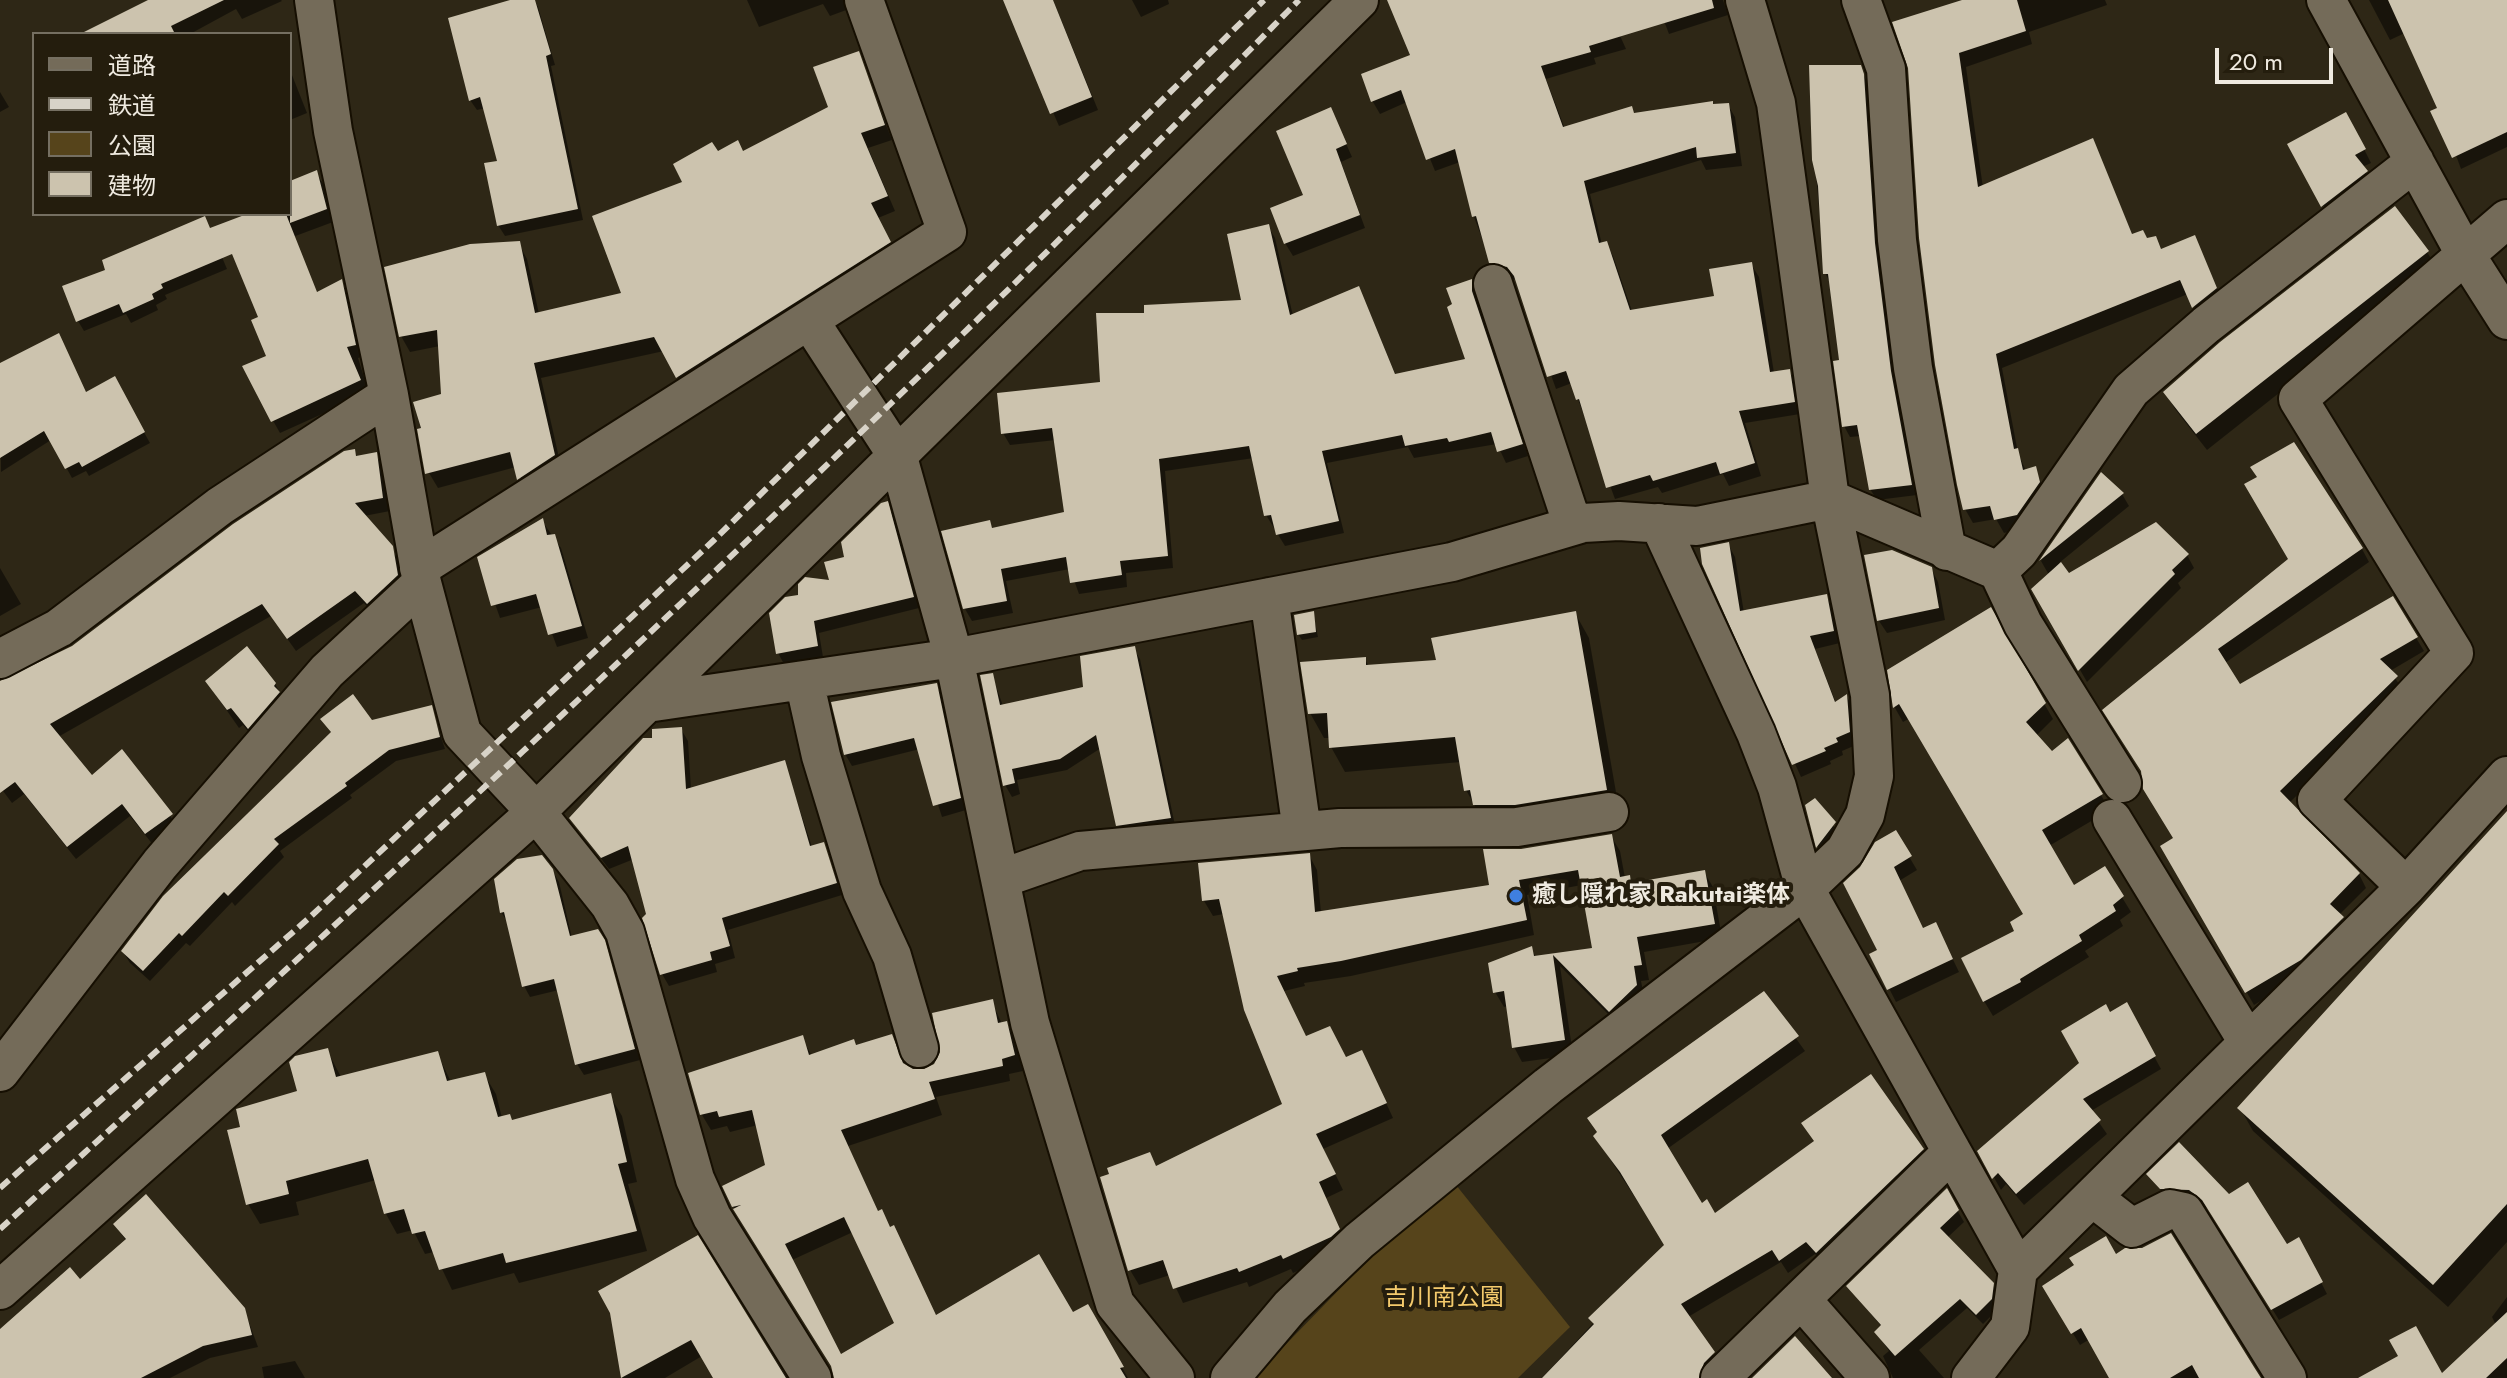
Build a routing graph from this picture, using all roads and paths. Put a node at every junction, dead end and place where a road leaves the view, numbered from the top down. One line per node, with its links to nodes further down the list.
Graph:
1 (314, 0): 13 (street)
2 (864, 0): 11 (street)
3 (1359, 0): 14 (street)
4 (1861, 0): 18 (street)
5 (2326, 0): 7 (street)
6 (1749, 1): 15 (street)
7 (2415, 162): 9 (street); 19 (street)
8 (2507, 219): 9 (street)
9 (2465, 254): 12 (street); 31 (street)
10 (1493, 284): 17 (street)
11 (809, 320): 14 (street); 20 (street)
12 (2507, 320)
13 (389, 395): 20 (street); 23 (street)
14 (898, 457): 22 (street); 25 (street)
15 (1830, 499): 16 (street); 18 (street); 32 (street)
16 (1659, 523): 17 (street); 32 (street)
17 (1573, 526): 21 (street)
18 (1947, 551): 19 (street)
19 (1998, 571): 33 (street)
20 (421, 575): 27 (street); 35 (street)
21 (1269, 597): 22 (street); 29 (street)
22 (954, 658): 24 (street); 30 (street)
23 (0, 659)
24 (804, 680): 25 (street); 34 (street)
25 (647, 703): 27 (street)
26 (2507, 776): 31 (street)
27 (536, 812): 39 (street); 41 (street)
28 (1609, 812): 29 (street)
29 (1302, 831): 30 (street)
30 (1000, 879): 42 (street)
31 (2406, 887): 33 (street)
32 (1805, 889): 36 (street); 43 (street)
33 (2248, 1042): 37 (street)
34 (919, 1048)
35 (0, 1072)
36 (1952, 1152): 38 (street); 40 (street)
37 (2092, 1197): 38 (street); 47 (street)
38 (2018, 1270): 46 (street)
39 (0, 1290)
40 (1801, 1299): 44 (street); 45 (street)
41 (812, 1378)
42 (1175, 1378)
43 (1230, 1378)
44 (1720, 1378)
45 (1870, 1378)
46 (1971, 1378)
47 (2287, 1378)

